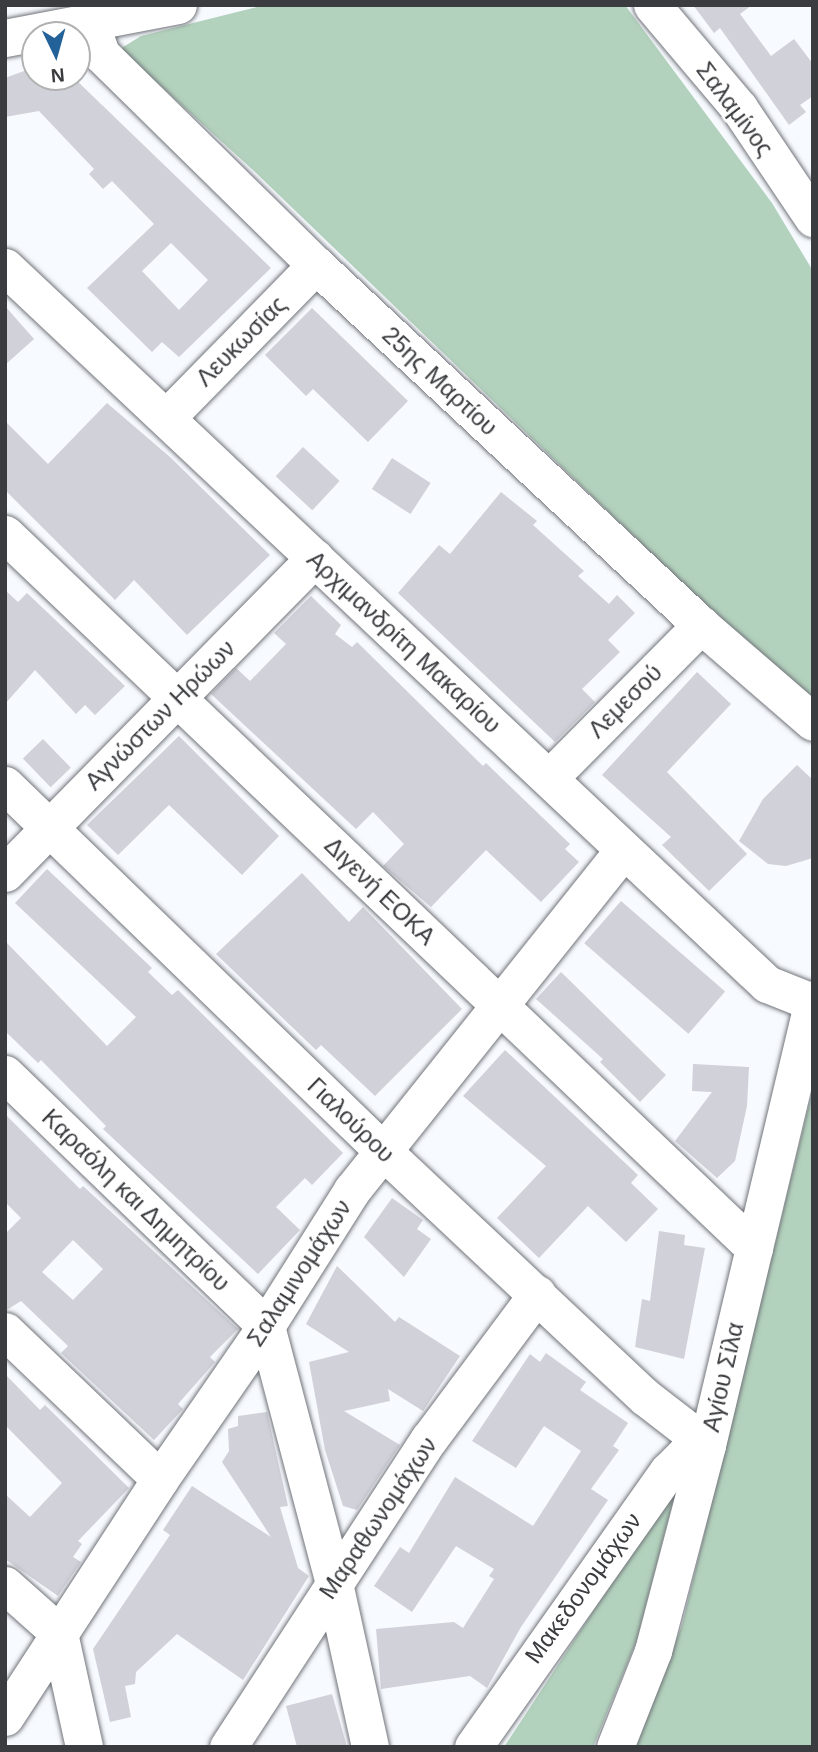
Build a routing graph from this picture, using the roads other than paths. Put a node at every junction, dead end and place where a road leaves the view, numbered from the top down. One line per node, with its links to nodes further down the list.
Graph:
1 (178, 5): 3 (street)
2 (652, 5): 5 (street, Σαλαμίνος)
3 (91, 14): 4 (street); 6 (street, 25ης Μαρτίου)
4 (5, 38)
5 (813, 218)
6 (316, 265): 8 (street, Λευκωσίας); 11 (street, 25ης Μαρτίου)
7 (5, 267): 8 (street, Αρχιμανδρίτη Μακαρίου)
8 (167, 417): 10 (street, Αρχιμανδρίτη Μακαρίου)
9 (5, 534): 12 (street, Διγενή ΕΟΚΑ)
10 (315, 558): 12 (street, Αγνώστων Ηρώων); 14 (street, Αρχιμανδρίτη Μακαρίου)
11 (701, 625): 13 (street, 25ης Μαρτίου); 14 (street, Λεμεσού)
12 (177, 698): 16 (street, Αγνώστων Ηρώων); 20 (street, Διγενή ΕΟΚΑ)
13 (813, 722)
14 (550, 778): 17 (street, Αρχιμανδρίτη Μακαρίου)
15 (5, 785): 16 (street, Γιαλούρου)
16 (50, 827): 18 (street, Αγνώστων Ηρώων); 22 (street, Γιαλούρου)
17 (622, 852): 19 (street, Αρχιμανδρίτη Μακαρίου); 20 (street, Σαλαμινομάχων)
18 (5, 873)
19 (812, 1000): 23 (street, Αγίου Σίλα)
20 (499, 1005): 22 (street, Σαλαμινομάχων); 23 (street, Διγενή ΕΟΚΑ)
21 (5, 1074): 25 (street, Καραόλη και Δημητρίου)
22 (384, 1152): 24 (street, Γιαλούρου); 25 (street, Σαλαμινομάχων)
23 (754, 1248): 27 (street, Αγίου Σίλα)
24 (537, 1294): 27 (street, Γιαλούρου); 29 (street, Μαραθωνομάχων)
25 (266, 1326): 28 (street, Σαλαμινομάχων); 29 (street)
26 (5, 1331): 28 (street)
27 (707, 1445): 36 (street, Μακεδονομάχων); 37 (street, Αγίου Σίλα)
28 (160, 1479): 31 (street, Σαλαμινομάχων)
29 (334, 1583): 34 (street, Μαραθωνομάχων); 35 (street)
30 (5, 1585): 31 (street)
31 (59, 1633): 32 (street, Σαλαμινομάχων); 33 (street)
32 (5, 1717)
33 (84, 1747)
34 (228, 1747)
35 (370, 1747)
36 (473, 1747)
37 (615, 1747)

